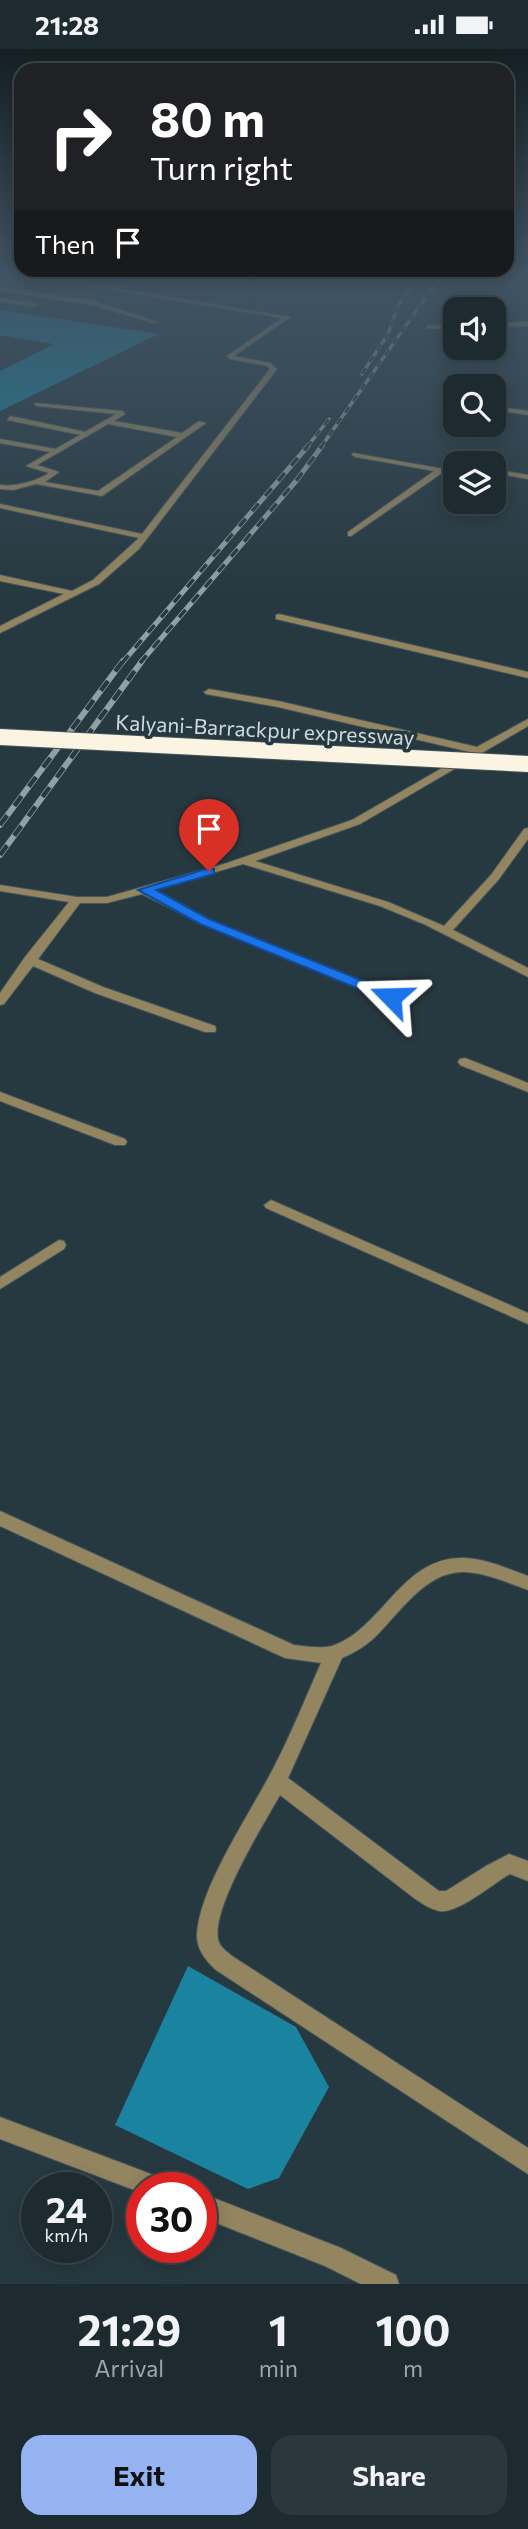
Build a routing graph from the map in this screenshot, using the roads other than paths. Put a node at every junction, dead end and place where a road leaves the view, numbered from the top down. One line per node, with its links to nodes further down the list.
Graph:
1 (264, 381): 20 (street)
2 (36, 404): 6 (street)
3 (506, 410): 4 (street)
4 (528, 413)
5 (10, 418): 8 (street)
6 (108, 422): 8 (street); 9 (street)
7 (202, 423): 9 (street)
8 (86, 434): 11 (street)
9 (185, 436): 16 (street)
10 (0, 441): 11 (street)
11 (56, 451): 16 (street)
12 (356, 454): 13 (street)
13 (441, 470): 19 (street)
14 (506, 473): 15 (street)
15 (528, 477)
16 (39, 483): 17 (street)
17 (0, 487)
18 (0, 506): 20 (street)
19 (351, 534)
20 (144, 537): 22 (street)
21 (0, 578): 22 (street)
22 (75, 594): 24 (street)
23 (279, 617): 25 (street)
24 (0, 630)
25 (528, 675)
26 (209, 692): 29 (street)
27 (528, 722): 29 (street)
28 (0, 737): 30 (highway, Kalyani-Barrackpur expressway, bridge)
29 (481, 751): 32 (street)
30 (528, 764)
31 (528, 831): 36 (street)
32 (244, 861): 34 (street); 36 (street)
33 (0, 888): 35 (street)
34 (144, 890): 35 (street); 39 (street)
35 (77, 900): 37 (street)
36 (446, 931): 38 (street)
37 (30, 960): 40 (street); 41 (street)
38 (528, 973)
39 (391, 997)
40 (0, 1001)
41 (211, 1029)
42 (465, 1062): 43 (street)
43 (528, 1088)
44 (0, 1096): 45 (street)
45 (120, 1142)
46 (271, 1205): 49 (street)
47 (59, 1245): 48 (street)
48 (0, 1284)
49 (528, 1319)
50 (0, 1518): 52 (street)
51 (528, 1583): 52 (street)
52 (335, 1653): 53 (street)
53 (277, 1781): 54 (street); 56 (street)
54 (528, 1871)
55 (0, 2128): 57 (street)
56 (528, 2162)
57 (126, 2176)
58 (217, 2211): 59 (street)
59 (387, 2284)

